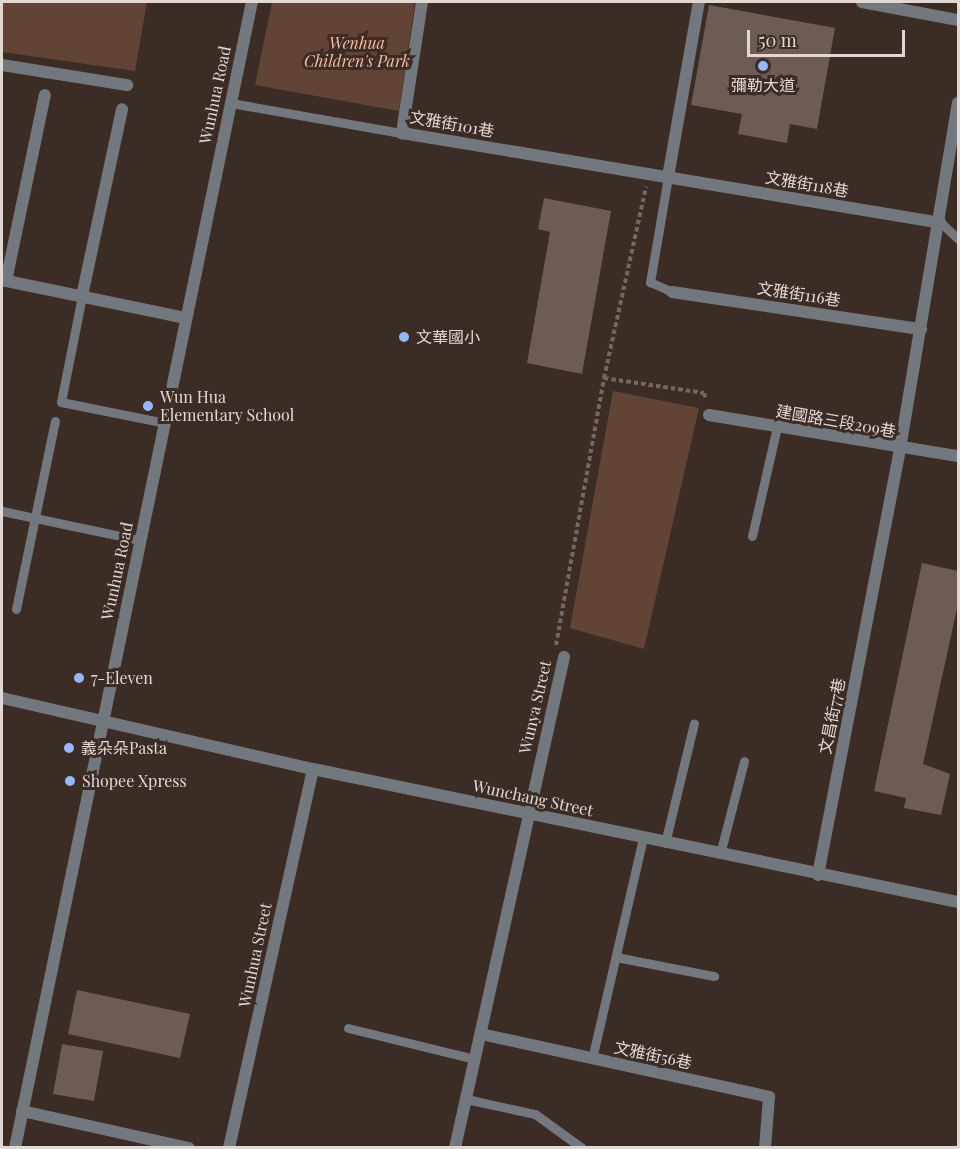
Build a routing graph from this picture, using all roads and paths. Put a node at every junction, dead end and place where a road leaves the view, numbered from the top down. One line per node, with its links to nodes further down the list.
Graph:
1 (252, 2): 9 (street, Wunhua Road)
2 (422, 2): 12 (street)
3 (699, 2): 14 (street)
4 (862, 2): 5 (street)
5 (958, 20)
6 (2, 65): 7 (street)
7 (127, 85)
8 (45, 95): 17 (street)
9 (231, 103): 12 (lane, 文雅街101巷); 20 (street, Wunhua Road)
10 (958, 103): 15 (street, 文昌街77巷)
11 (122, 109): 19 (street)
12 (402, 133): 13 (street, 文雅街101巷)
13 (648, 175): 14 (street, 文雅街101巷); 22 (path, Wunya Street)
14 (668, 177): 15 (street, 文雅街118巷); 18 (lane)
15 (941, 223): 16 (lane); 21 (street, 文昌街77巷)
16 (958, 239)
17 (4, 280): 19 (street)
18 (672, 292): 21 (street, 文雅街116巷)
19 (82, 296): 20 (street); 25 (lane)
20 (186, 318): 25 (street, Wunhua Road)
21 (921, 329): 27 (street, 文昌街77巷)
22 (604, 378): 23 (path); 34 (path, Wunya Street)
23 (709, 415): 26 (street, 建國路三段209巷)
24 (55, 421): 30 (lane)
25 (165, 423): 32 (street, Wunhua Road)
26 (777, 427): 27 (street, 建國路三段209巷); 31 (lane)
27 (900, 449): 28 (street, 建國路三段209巷); 44 (street, 文昌街77巷)
28 (958, 456)
29 (2, 511): 30 (lane)
30 (35, 518): 32 (lane); 33 (lane)
31 (752, 536)
32 (140, 540): 36 (street, Wunhua Road)
33 (16, 609)
34 (564, 657): 40 (street, Wunya Street)
35 (2, 699): 36 (street, Wunchang Street)
36 (103, 719): 39 (street, Wunchang Street); 53 (street, Wunhua Road)
37 (693, 723): 42 (lane)
38 (744, 761): 43 (lane)
39 (313, 770): 40 (street, Wunchang Street); 56 (street, Wunhua Street)
40 (527, 814): 41 (street, Wunchang Street); 49 (street, Wunya Street)
41 (643, 838): 42 (street, Wunchang Street); 46 (lane)
42 (665, 843): 43 (street, Wunchang Street)
43 (720, 854): 44 (street, Wunchang Street)
44 (818, 874): 45 (street, Wunchang Street)
45 (958, 903)
46 (616, 957): 47 (lane); 51 (lane)
47 (714, 976)
48 (348, 1028): 50 (lane)
49 (481, 1034): 50 (street, Wunya Street); 51 (street, 文雅街56巷)
50 (475, 1059): 52 (street, Wunya Street)
51 (592, 1059): 59 (street, 文雅街56巷)
52 (466, 1099): 57 (street, Wunya Street); 58 (lane)
53 (22, 1111): 54 (street, Wunhua Road); 55 (street)
54 (15, 1148)
55 (189, 1148)
56 (230, 1148)
57 (455, 1148)
58 (582, 1148)
59 (765, 1148)

